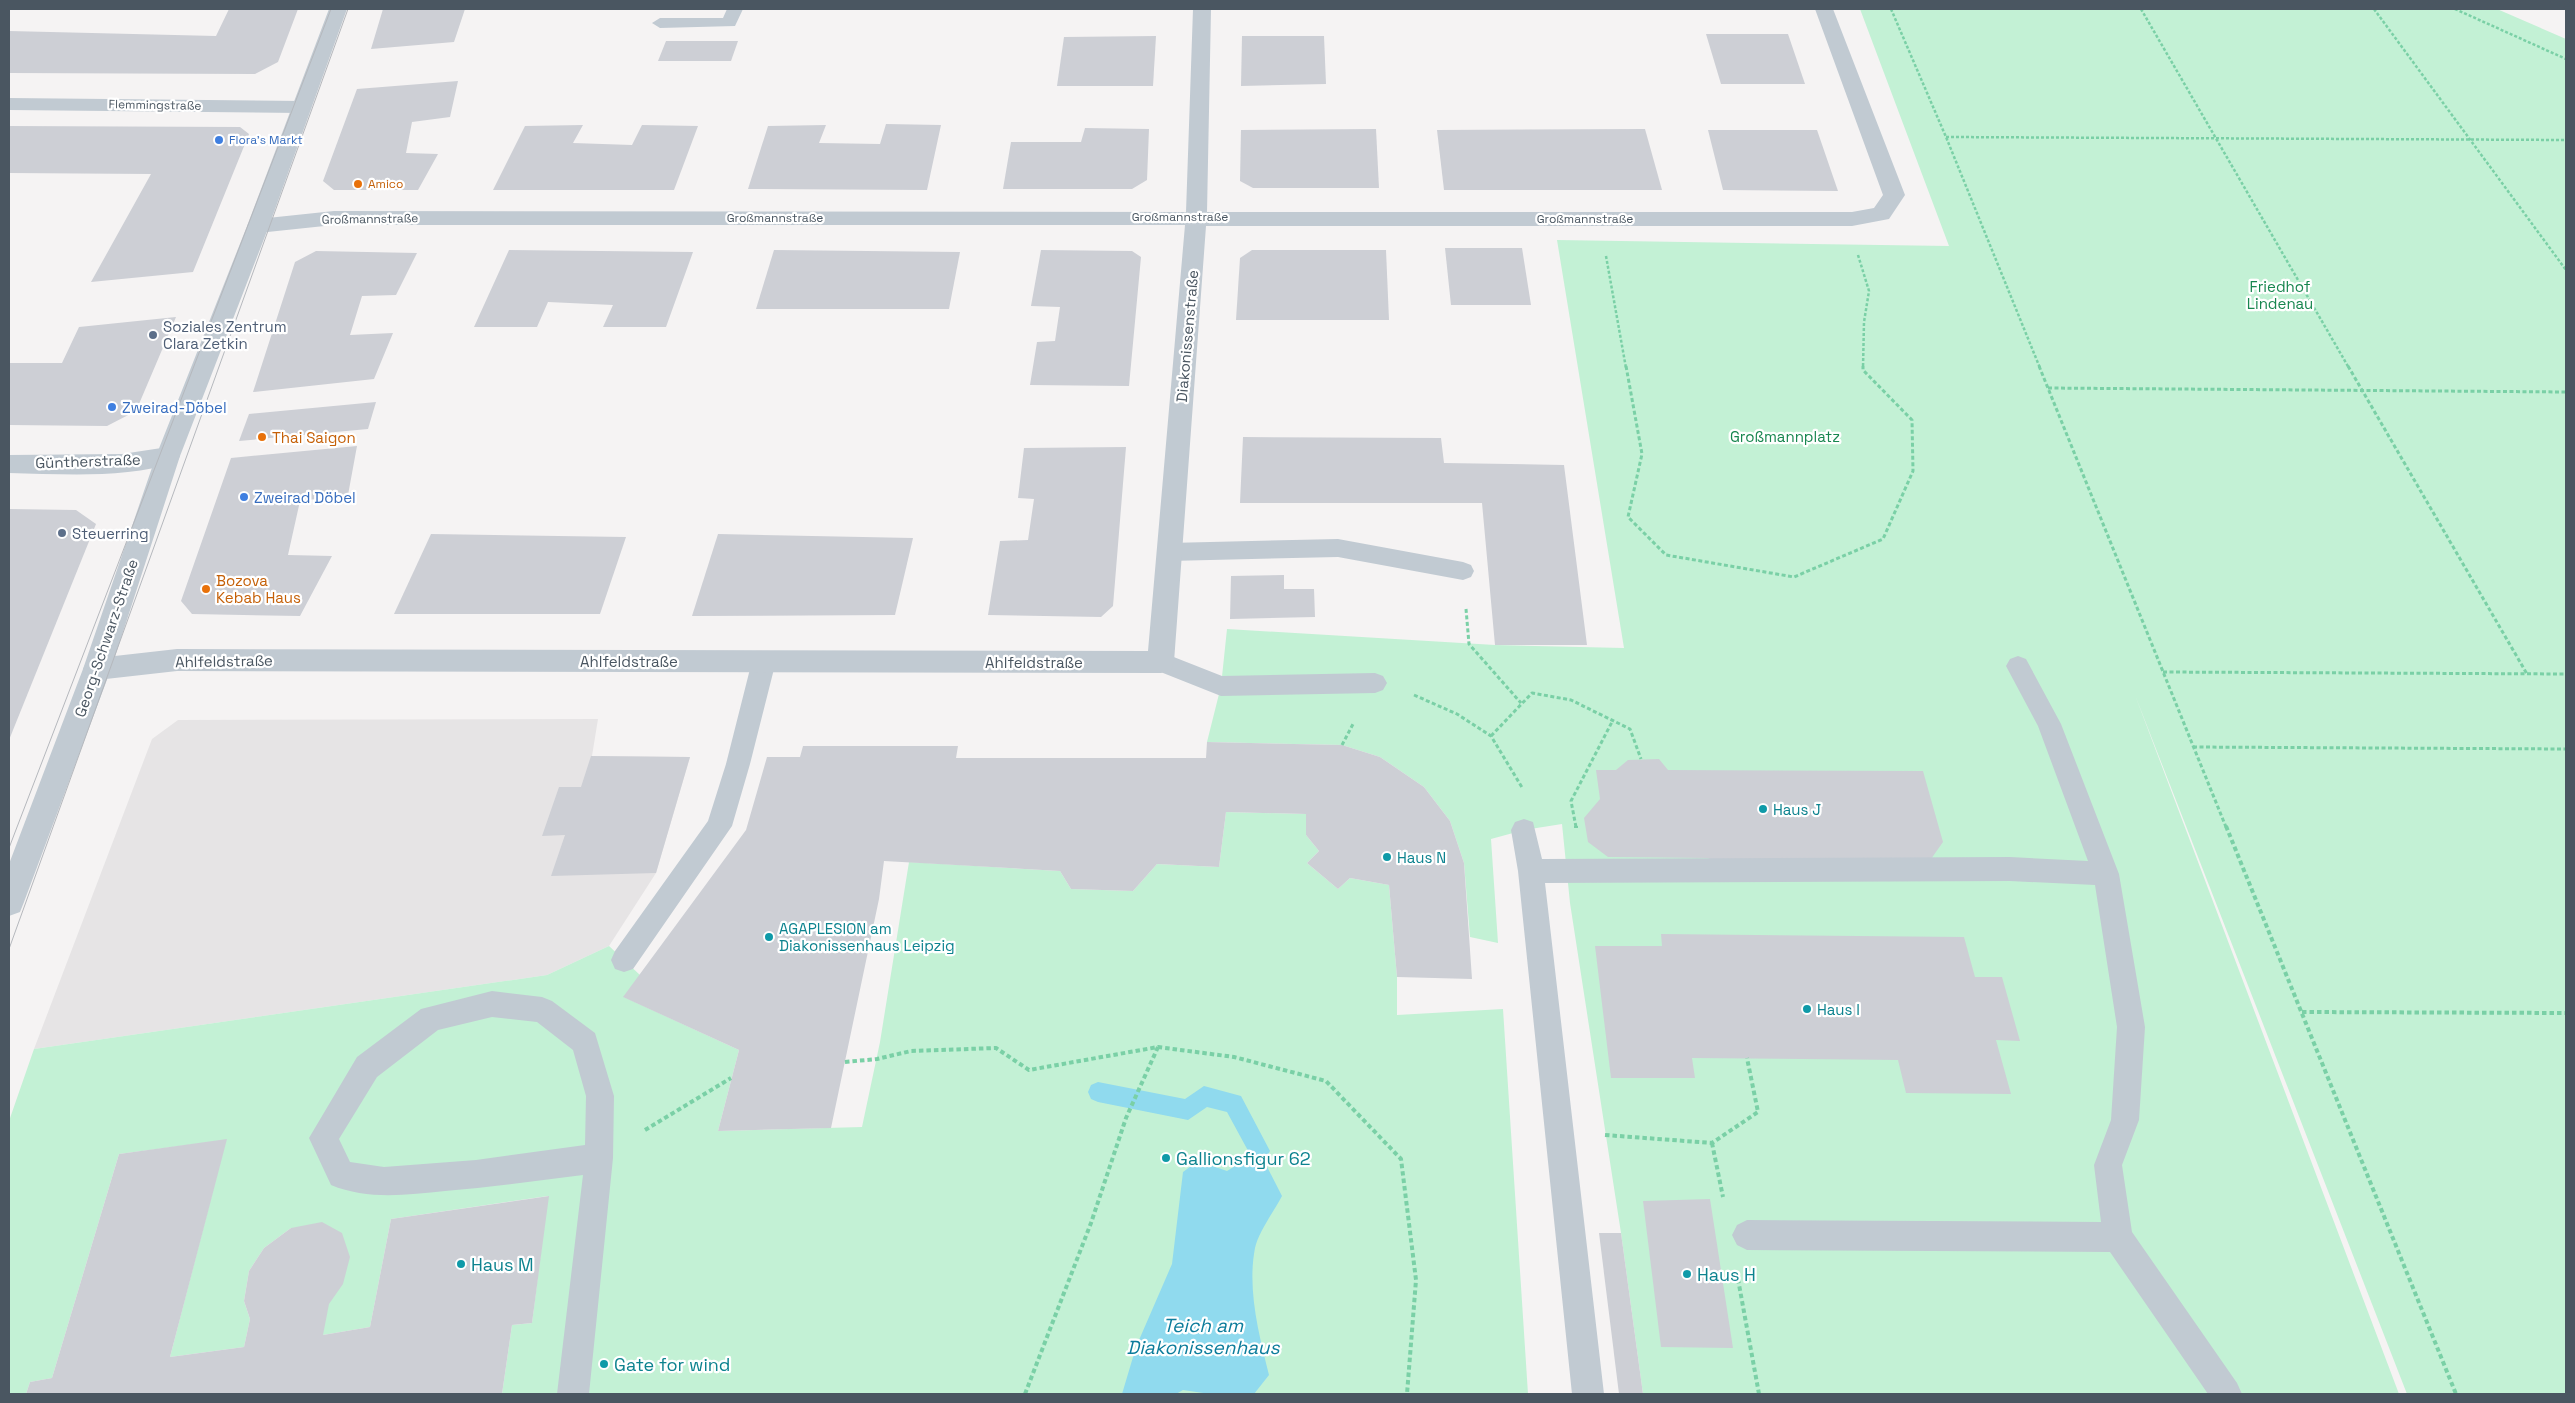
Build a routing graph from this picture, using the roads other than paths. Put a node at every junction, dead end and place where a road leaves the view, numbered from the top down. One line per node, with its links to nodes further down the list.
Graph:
1 (338, 9): 7 (street, Georg-Schwarz-Straße)
2 (734, 9): 5 (lane)
3 (1202, 9): 8 (street, Diakonissenstraße)
4 (1824, 9): 8 (street, Großmannstraße)
5 (660, 23)
6 (9, 104): 7 (street, Flemmingstraße)
7 (301, 107): 9 (street, Georg-Schwarz-Straße)
8 (1196, 217): 9 (street, Großmannstraße); 12 (street, Diakonissenstraße)
9 (258, 226): 10 (street, Georg-Schwarz-Straße)
10 (168, 456): 11 (street, Güntherstraße); 17 (street, Georg-Schwarz-Straße)
11 (9, 464)
12 (1169, 552): 13 (lane); 15 (street, Diakonissenstraße)
13 (1462, 571)
14 (764, 661): 15 (street, Ahlfeldstraße); 17 (street, Ahlfeldstraße); 23 (lane)
15 (1160, 662): 18 (lane)
16 (2018, 666): 21 (lane)
17 (97, 669): 22 (street, Georg-Schwarz-Straße)
18 (1375, 682)
19 (1524, 830): 20 (lane)
20 (1531, 871): 21 (lane); 28 (lane)
21 (2106, 874): 26 (lane)
22 (9, 902)
23 (624, 960)
24 (600, 1158): 24 (lane); 27 (lane)
25 (1747, 1235): 26 (lane)
26 (2118, 1237): 29 (lane)
27 (573, 1394)
28 (1588, 1394)
29 (2226, 1394)

